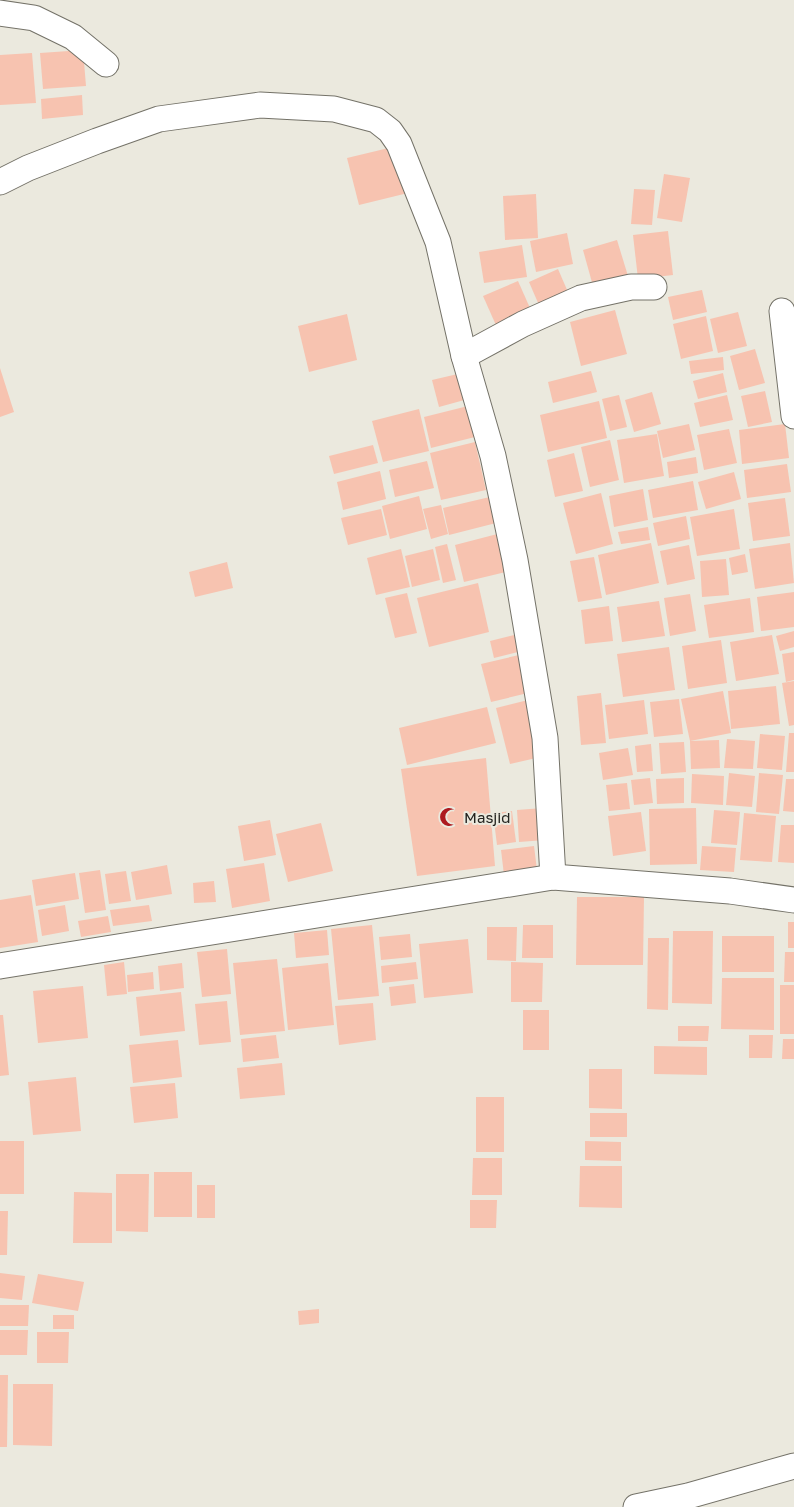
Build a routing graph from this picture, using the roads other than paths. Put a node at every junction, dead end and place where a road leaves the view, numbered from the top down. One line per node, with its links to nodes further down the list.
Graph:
1 (0, 13): 2 (street)
2 (106, 64)
3 (0, 182): 6 (street)
4 (654, 287): 6 (street)
5 (782, 311): 7 (street)
6 (464, 356): 8 (street)
7 (794, 416)
8 (553, 878): 9 (street); 10 (street)
9 (794, 900)
10 (0, 966)
11 (794, 1466): 12 (street)
12 (636, 1507)

